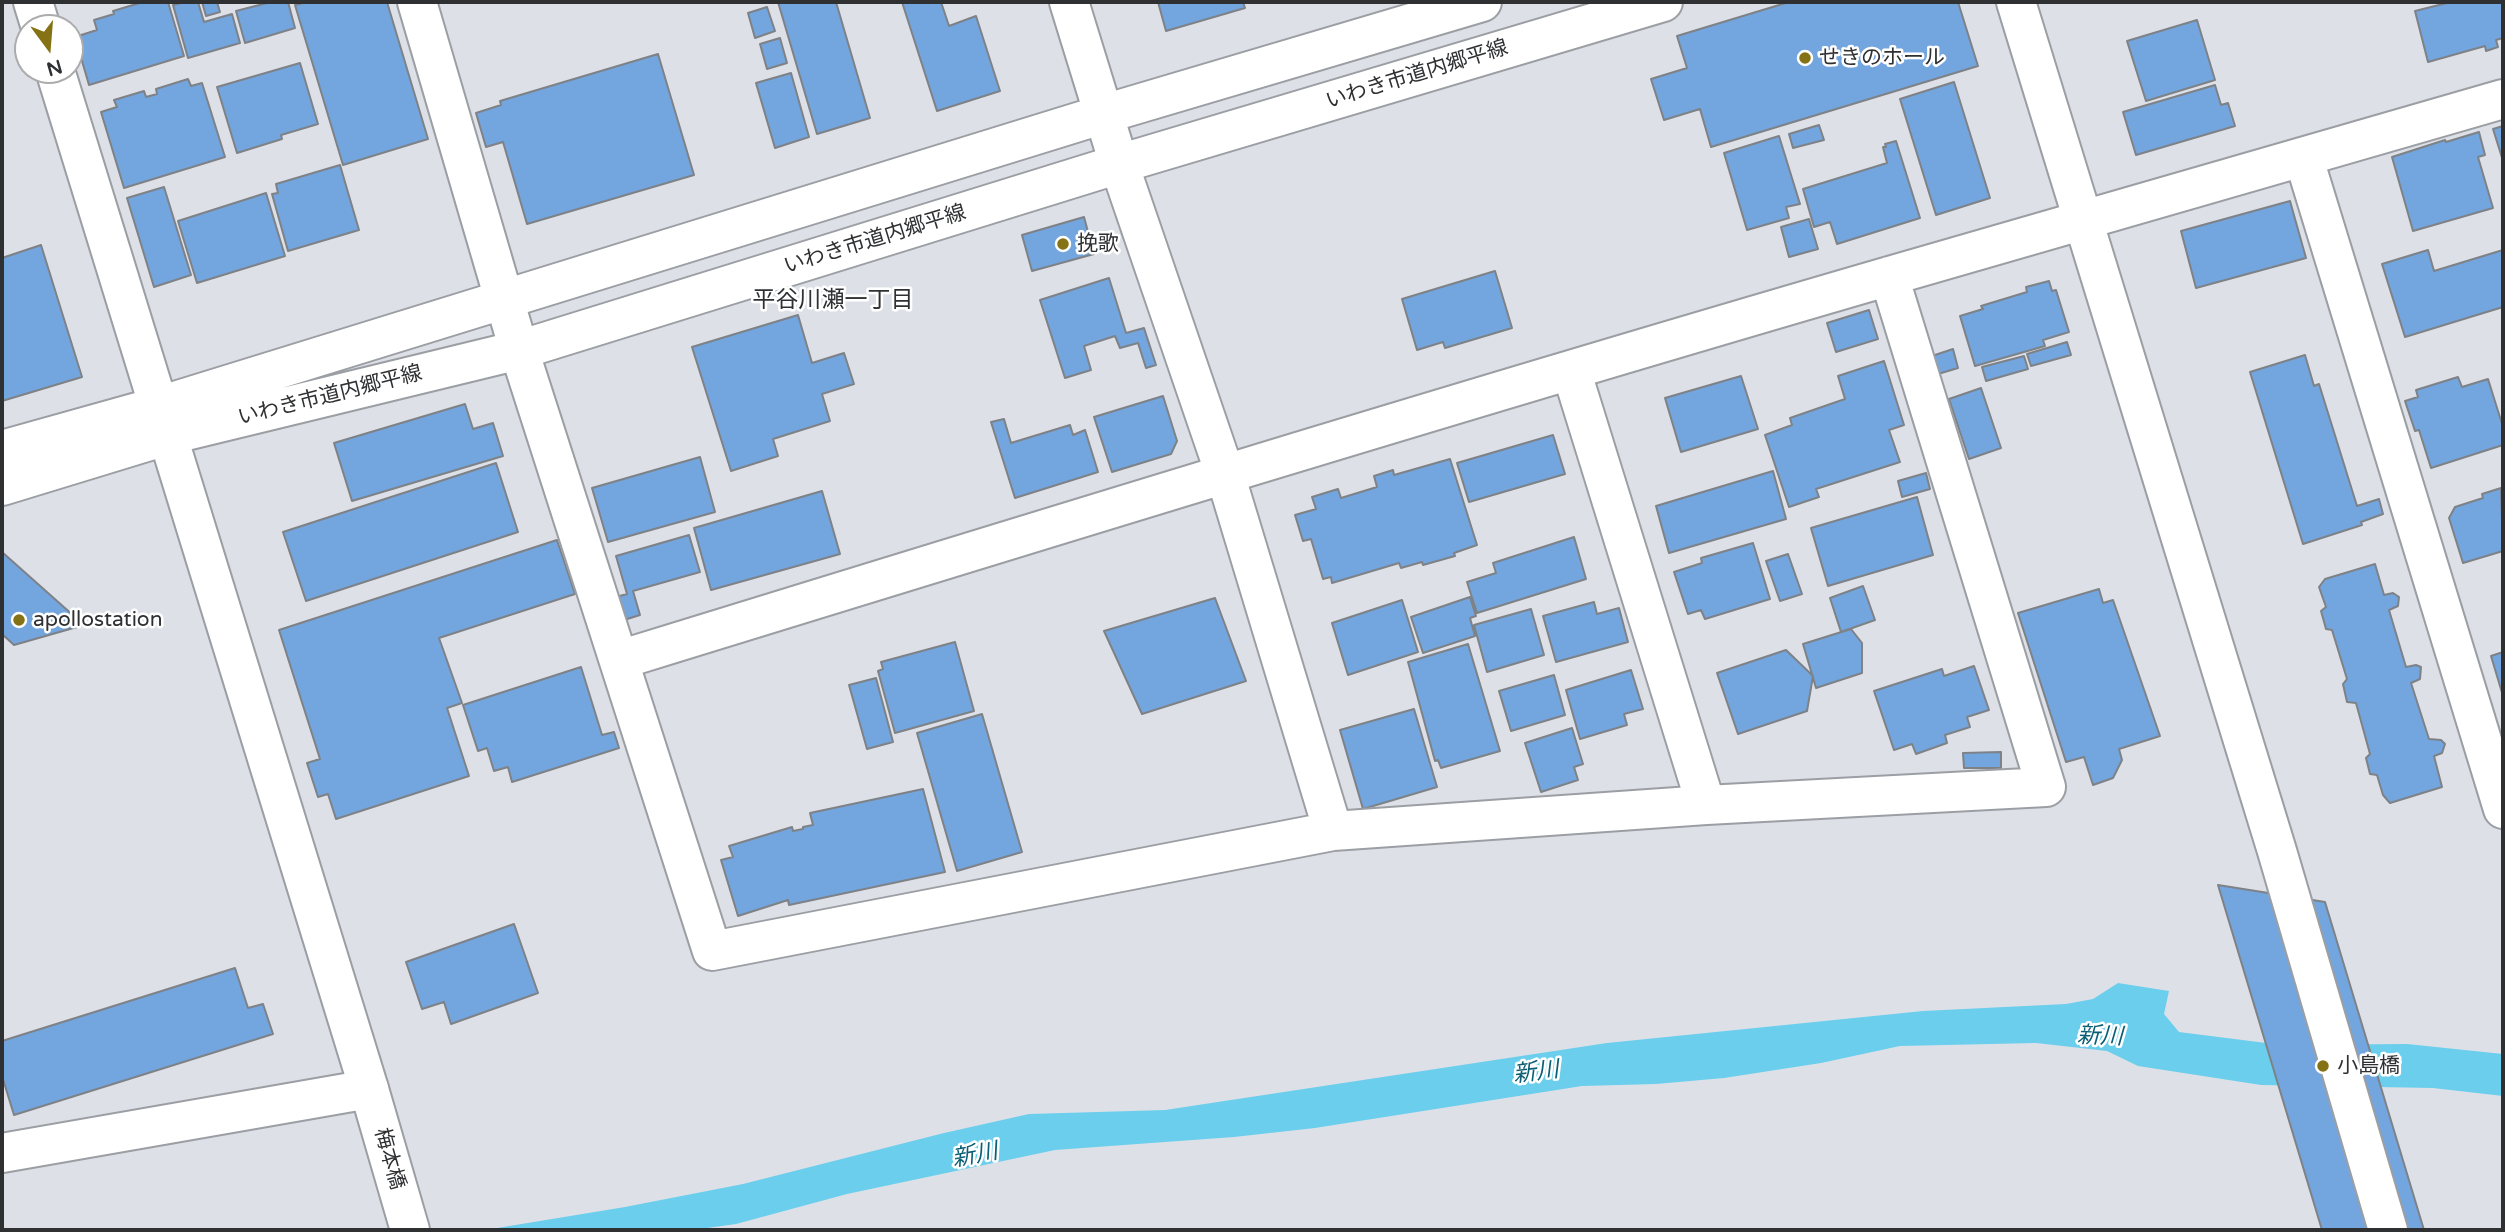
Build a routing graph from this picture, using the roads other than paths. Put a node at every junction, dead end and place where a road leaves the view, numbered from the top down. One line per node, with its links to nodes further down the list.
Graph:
1 (417, 2): 13 (street)
2 (1069, 2): 8 (street)
3 (1482, 2): 8 (street, いわき市道内郷平線)
4 (1663, 2): 10 (street, いわき市道内郷平線)
5 (2016, 2): 11 (street)
6 (59, 84): 16 (street, 梅本橋)
7 (2503, 99): 9 (street)
8 (1104, 114): 10 (street); 13 (street, いわき市道内郷平線)
9 (2304, 159): 11 (street); 22 (street)
10 (1119, 164): 14 (street, いわき市道内郷平線); 18 (street)
11 (2084, 222): 12 (street); 27 (street)
12 (1889, 276): 15 (street); 21 (street)
13 (504, 299): 14 (street); 16 (street, いわき市道内郷平線)
14 (519, 350): 16 (street, いわき市道内郷平線); 20 (street)
15 (1571, 370): 18 (street); 21 (street)
16 (164, 421): 17 (street, いわき市道内郷平線); 19 (street, いわき市道内郷平線); 24 (street, 梅本橋)
17 (2, 450)
18 (1225, 474): 20 (street); 23 (street)
19 (2, 486)
20 (619, 660): 23 (street)
21 (1706, 805): 23 (street)
22 (2503, 809)
23 (1333, 831)
24 (369, 1089): 25 (street); 26 (street, 梅本橋)
25 (2, 1153)
26 (410, 1230)
27 (2388, 1230)

